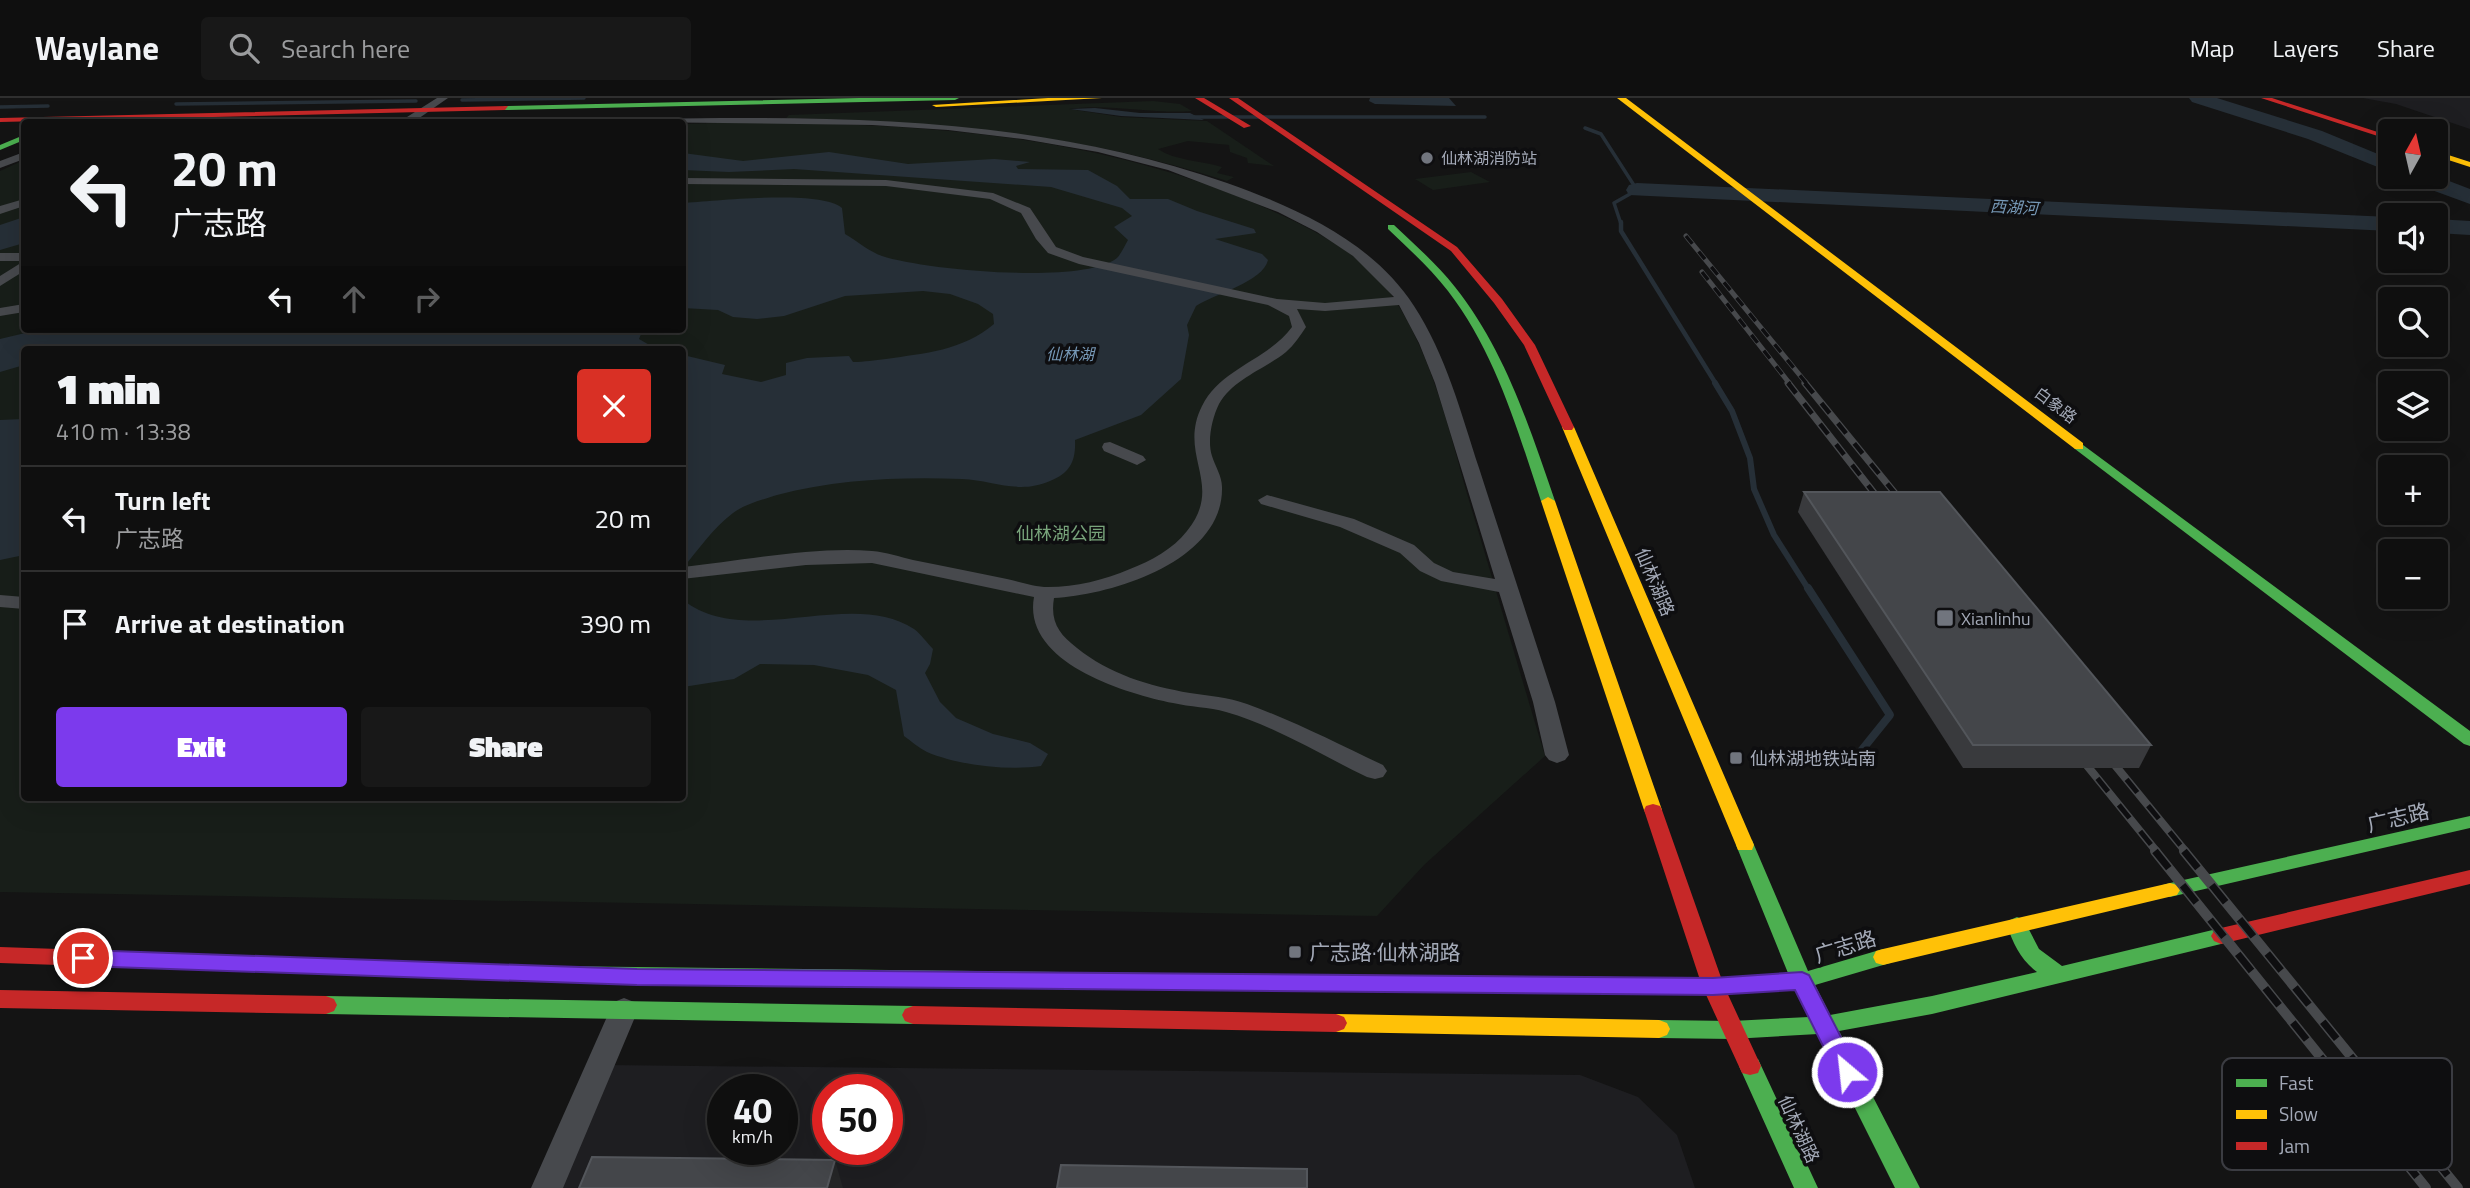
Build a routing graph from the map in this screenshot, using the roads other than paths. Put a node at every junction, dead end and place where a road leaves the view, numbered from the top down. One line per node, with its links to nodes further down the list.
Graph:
1 (134, 98): 13 (main road)
2 (443, 98): 11 (street)
3 (955, 98): 11 (main road)
4 (1098, 98): 11 (main road)
5 (1199, 98): 10 (main road, 仙林湖路)
6 (1621, 98): 56 (main road, 白象路)
7 (2265, 98): 22 (main road)
8 (2285, 98): 19 (main road)
9 (107, 102): 12 (main road)
10 (1228, 104): 44 (main road, 仙林湖路); 45 (main road, 仙林湖路)
11 (416, 115): 14 (main road); 15 (main road)
12 (75, 119)
13 (76, 119)
14 (186, 119)
15 (337, 119)
16 (0, 120): 17 (main road)
17 (21, 120)
18 (686, 121): 40 (street)
19 (2378, 125)
20 (0, 128): 21 (main road)
21 (21, 128)
22 (2378, 134)
23 (21, 138): 25 (main road)
24 (21, 146): 27 (main road)
25 (0, 148)
26 (2448, 148): 29 (main road)
27 (0, 155)
28 (21, 156): 31 (street)
29 (2470, 156)
30 (2448, 157): 32 (main road)
31 (0, 165)
32 (2470, 165)
33 (686, 181): 41 (street)
34 (21, 203): 35 (street)
35 (0, 209)
36 (0, 257): 37 (street)
37 (21, 257)
38 (21, 267): 39 (street)
39 (0, 282)
40 (1404, 300): 42 (street); 52 (street)
41 (1272, 302): 42 (street); 47 (street)
42 (1325, 307): 47 (street)
43 (21, 308): 46 (street)
44 (1504, 308): 45 (main road); 64 (main road, 仙林湖路)
45 (1470, 309): 65 (main road, 仙林湖路)
46 (0, 313)
47 (1299, 327): 53 (street)
48 (1110, 447): 49 (street)
49 (1137, 460)
50 (1267, 500): 52 (street)
51 (686, 573): 53 (street)
52 (1507, 587): 57 (street)
53 (1045, 593): 58 (street)
54 (0, 601): 55 (street)
55 (21, 603)
56 (2470, 740)
57 (1557, 755)
58 (1375, 771)
59 (2470, 822): 61 (main road, 广志路)
60 (2470, 877): 63 (main road)
61 (2017, 925): 63 (main road); 64 (main road, 广志路)
62 (0, 956): 65 (main road, 广志路)
63 (2059, 974): 68 (main road)
64 (1802, 981): 65 (main road, 广志路); 68 (main road, 仙林湖路)
65 (1713, 986): 69 (main road, 仙林湖路)
66 (0, 999): 67 (main road)
67 (624, 1010): 69 (main road); 70 (street)
68 (1823, 1025): 69 (main road); 72 (main road, 仙林湖路)
69 (1732, 1030): 71 (main road, 仙林湖路)
70 (547, 1188)
71 (1806, 1188)
72 (1908, 1188)

